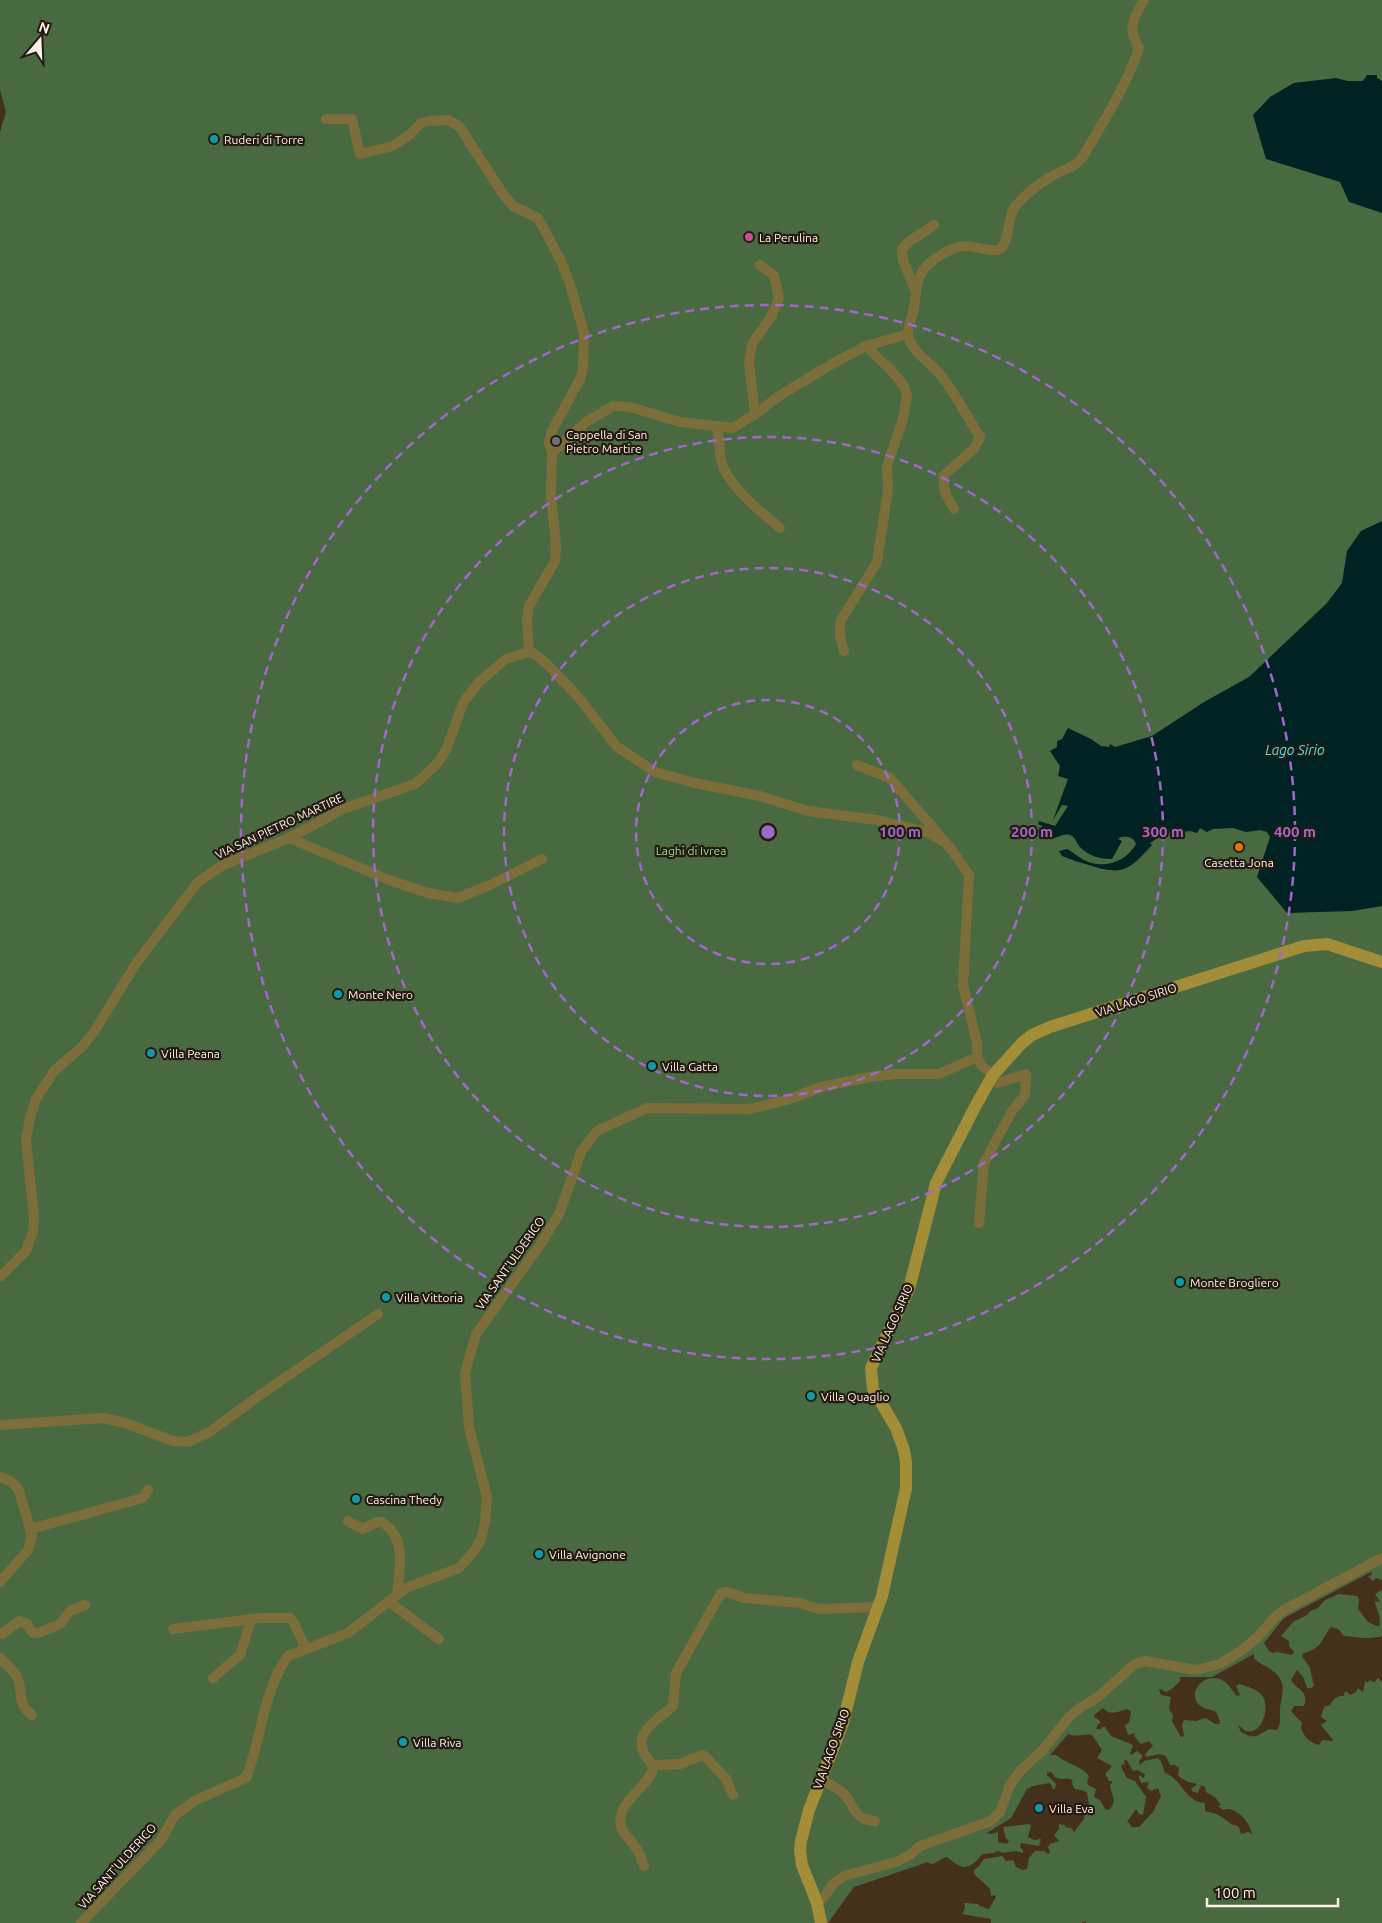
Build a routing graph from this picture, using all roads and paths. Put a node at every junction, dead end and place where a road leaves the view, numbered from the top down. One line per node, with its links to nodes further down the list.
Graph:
1 (1144, 0): 5 (street)
2 (326, 119): 10 (street)
3 (934, 225): 5 (street)
4 (760, 265): 8 (street)
5 (915, 290): 6 (street)
6 (908, 334): 7 (street); 11 (street)
7 (866, 346): 8 (street); 13 (street)
8 (754, 415): 9 (street)
9 (717, 427): 10 (street); 12 (street)
10 (552, 453): 14 (street)
11 (954, 509)
12 (780, 528)
13 (844, 651)
14 (529, 652): 16 (street, VIA SAN PIETRO MARTIRE); 17 (street)
15 (858, 765): 17 (street)
16 (288, 838): 18 (street); 23 (street, VIA SAN PIETRO MARTIRE)
17 (946, 843): 20 (street)
18 (542, 859)
19 (1382, 962): 21 (main road, VIA LAGO SIRIO)
20 (978, 1057): 21 (street); 32 (street, VIA SANT'ULDERICO)
21 (993, 1075): 22 (street); 33 (main road, VIA LAGO SIRIO)
22 (979, 1223)
23 (0, 1277)
24 (378, 1314): 25 (street)
25 (0, 1425)
26 (0, 1477): 29 (street)
27 (148, 1490): 29 (street)
28 (348, 1521): 32 (street)
29 (30, 1529): 31 (street)
30 (1382, 1558): 51 (street)
31 (0, 1582)
32 (397, 1595): 34 (street, VIA SANT'ULDERICO)
33 (881, 1601): 43 (street); 47 (main road, VIA LAGO SIRIO)
34 (388, 1602): 39 (street); 40 (street, VIA SANT'ULDERICO)
35 (85, 1605): 38 (street)
36 (251, 1620): 37 (street); 40 (street); 42 (street)
37 (172, 1629)
38 (0, 1633)
39 (439, 1639)
40 (306, 1649): 52 (street, VIA SANT'ULDERICO)
41 (0, 1658): 44 (street)
42 (213, 1678)
43 (673, 1706): 45 (street); 46 (street)
44 (32, 1715)
45 (675, 1718)
46 (656, 1769): 48 (street); 50 (street)
47 (820, 1778): 49 (street); 51 (main road, VIA LAGO SIRIO)
48 (733, 1795)
49 (875, 1821)
50 (644, 1866)
51 (817, 1903): 53 (main road, VIA LAGO SIRIO)
52 (81, 1923)
53 (821, 1923)

